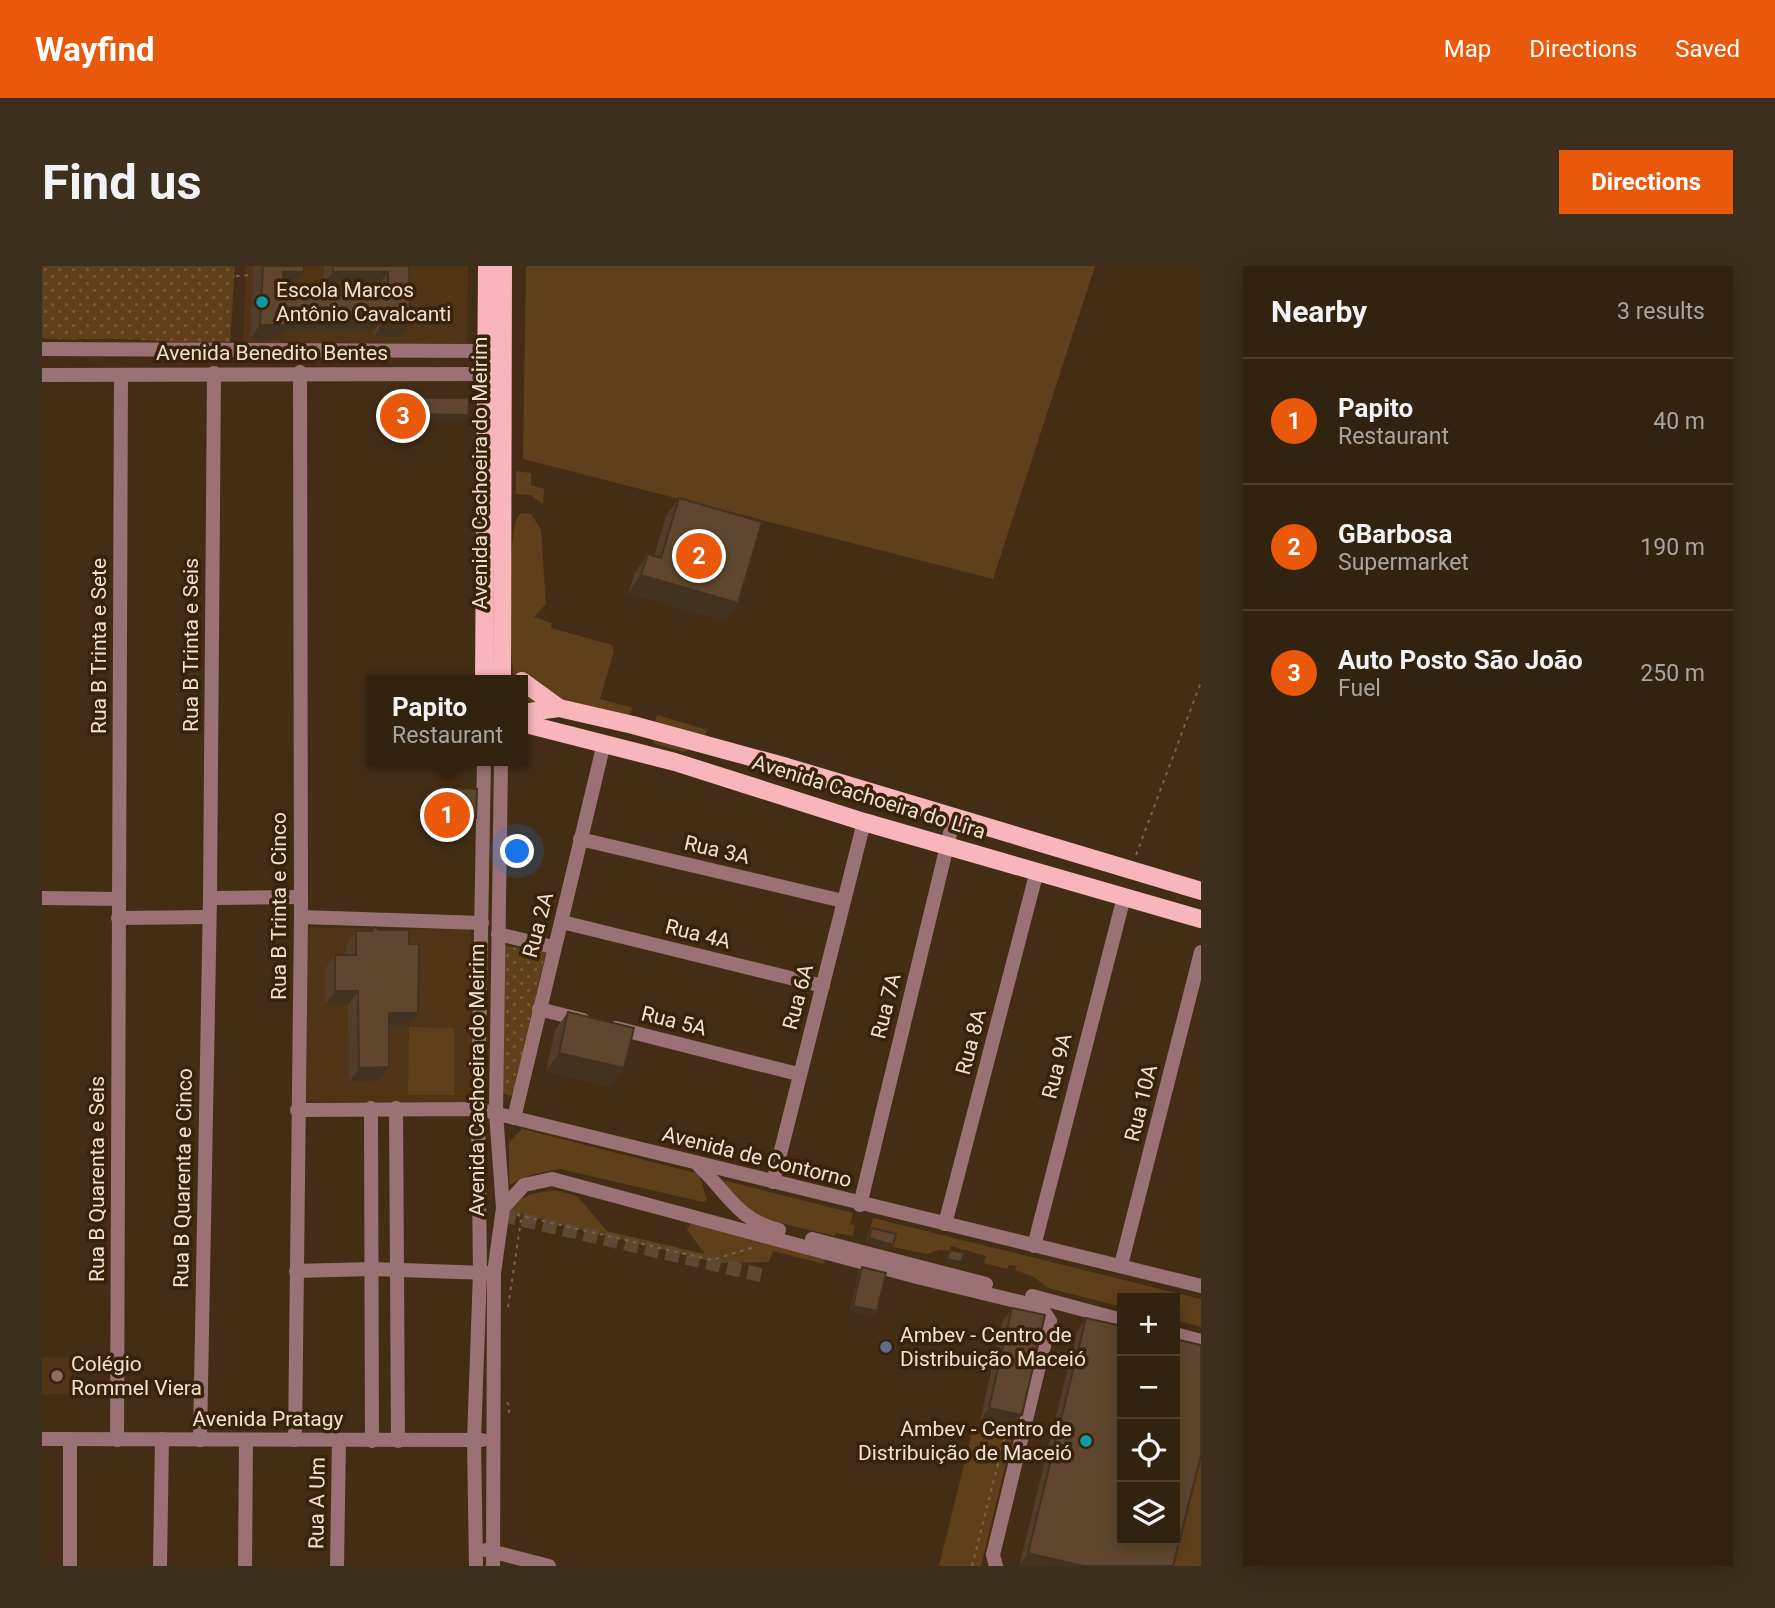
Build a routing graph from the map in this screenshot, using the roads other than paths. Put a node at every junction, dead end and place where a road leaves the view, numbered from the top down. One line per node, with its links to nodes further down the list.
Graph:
1 (487, 266): 5 (main road, Avenida Cachoeira do Meirim)
2 (503, 266): 5 (main road, Avenida Cachoeira do Meirim)
3 (42, 349): 4 (street, Avenida Benedito Bentes)
4 (165, 351): 5 (street, Avenida Benedito Bentes); 9 (street)
5 (495, 351): 10 (main road, Avenida Cachoeira do Meirim)
6 (300, 372): 7 (street, Avenida Benedito Bentes); 10 (street, Avenida Benedito Bentes); 30 (street, Rua B Trinta e Cinco)
7 (214, 373): 9 (street, Avenida Benedito Bentes); 33 (street, Rua B Trinta e Seis)
8 (121, 374): 9 (street, Avenida Benedito Bentes); 11 (street, Avenida Benedito Bentes); 34 (street, Rua B Trinta e Sete)
9 (166, 374)
10 (494, 374): 12 (main road, Avenida Cachoeira do Meirim); 13 (main road, Avenida Cachoeira do Meirim)
11 (42, 375)
12 (503, 658): 14 (main road, Avenida Cachoeira do Meirim); 15 (main road)
13 (484, 675)
14 (502, 675)
15 (518, 675)
16 (528, 685): 17 (main road)
17 (556, 708): 18 (main road, Avenida Cachoeira do Lira); 20 (main road); 24 (main road, Avenida Cachoeira do Lira)
18 (528, 712)
19 (528, 724): 20 (main road, Avenida Cachoeira do Lira)
20 (546, 729): 21 (main road, Avenida Cachoeira do Lira)
21 (604, 743): 25 (main road, Avenida Cachoeira do Lira); 26 (street, Rua 2A)
22 (484, 766): 41 (street, Avenida Cachoeira do Meirim)
23 (501, 766): 42 (street, Avenida Cachoeira do Meirim)
24 (954, 817): 27 (street, Rua 7A); 29 (main road, Avenida Cachoeira do Lira)
25 (863, 822): 27 (main road, Avenida Cachoeira do Lira); 35 (street, Rua 6A)
26 (580, 839): 35 (street, Rua 3A); 40 (street, Rua 2A)
27 (947, 845): 28 (main road, Avenida Cachoeira do Lira); 56 (street, Rua 7A)
28 (1037, 871): 31 (main road, Avenida Cachoeira do Lira); 58 (street, Rua 8A)
29 (1201, 891)
30 (301, 897): 33 (street); 36 (street, Rua B Trinta e Cinco)
31 (1124, 897): 39 (main road, Avenida Cachoeira do Lira); 59 (street, Rua 9A)
32 (42, 898): 34 (street)
33 (209, 898): 38 (street, Rua B Trinta e Seis)
34 (119, 899): 37 (street, Rua B Trinta e Sete)
35 (843, 901): 45 (street, Rua 6A)
36 (301, 917): 41 (street); 51 (street, Rua B Trinta e Cinco)
37 (118, 918): 38 (street); 73 (street, Rua B Quarenta e Seis)
38 (208, 918): 74 (street, Rua B Quarenta e Cinco)
39 (1201, 919)
40 (562, 922): 43 (street, Rua 2A); 45 (street, Rua 4A)
41 (482, 923): 50 (street, Avenida Cachoeira do Meirim)
42 (498, 934): 43 (street); 52 (street, Avenida Cachoeira do Meirim)
43 (553, 947): 46 (street, Rua 2A)
44 (1201, 952): 60 (street, Rua 10A)
45 (823, 986): 47 (street, Rua 6A)
46 (539, 1009): 47 (street, Rua 5A); 53 (street, Rua 2A)
47 (798, 1074): 55 (street, Rua 6A)
48 (371, 1108): 49 (street, Avenida de Contorno); 51 (street, Avenida de Contorno); 61 (street)
49 (396, 1108): 50 (street, Avenida de Contorno); 62 (street)
50 (478, 1109): 52 (street, Avenida de Contorno); 64 (street, Avenida Cachoeira do Meirim)
51 (298, 1110): 63 (street, Rua B Trinta e Cinco)
52 (496, 1113): 53 (street, Avenida de Contorno); 57 (street, Avenida Cachoeira do Meirim)
53 (514, 1118): 54 (street, Avenida de Contorno)
54 (697, 1164): 55 (street, Avenida de Contorno); 66 (street)
55 (773, 1182): 56 (street, Avenida de Contorno)
56 (860, 1205): 58 (street, Avenida de Contorno)
57 (503, 1208): 64 (street, Avenida Cachoeira do Meirim); 89 (street)
58 (945, 1224): 59 (street, Avenida de Contorno)
59 (1034, 1246): 60 (street, Avenida de Contorno)
60 (1121, 1265): 65 (street, Avenida de Contorno)
61 (372, 1269): 62 (street); 63 (street); 79 (street)
62 (396, 1270): 64 (street); 80 (street)
63 (296, 1271): 76 (street, Rua B Trinta e Cinco)
64 (487, 1273): 72 (street, Avenida Cachoeira do Meirim); 78 (street, Avenida Cachoeira do Meirim)
65 (1201, 1286)
66 (1117, 1319)
67 (1180, 1335): 68 (street)
68 (1201, 1341)
69 (42, 1439): 70 (street, Avenida Pratagy)
70 (70, 1439): 73 (street, Avenida Pratagy); 83 (street)
71 (162, 1439): 73 (street, Avenida Pratagy); 74 (street, Avenida Pratagy); 84 (street)
72 (493, 1439): 78 (street, Avenida Pratagy); 82 (street, Avenida Cachoeira do Meirim)
73 (117, 1440)
74 (200, 1440): 75 (street, Avenida Pratagy)
75 (246, 1440): 76 (street, Avenida Pratagy); 85 (street)
76 (295, 1440): 77 (street, Avenida Pratagy)
77 (339, 1440): 79 (street, Avenida Pratagy); 86 (street, Rua A Um)
78 (474, 1440): 80 (street, Avenida Pratagy); 81 (street, Avenida Cachoeira do Meirim)
79 (372, 1441): 80 (street, Avenida Pratagy)
80 (398, 1441)
81 (476, 1548): 82 (street); 87 (street, Avenida Cachoeira do Meirim)
82 (493, 1559): 88 (street)
83 (70, 1566)
84 (160, 1566)
85 (245, 1566)
86 (337, 1566)
87 (476, 1566)
88 (546, 1566)
89 (996, 1566)

